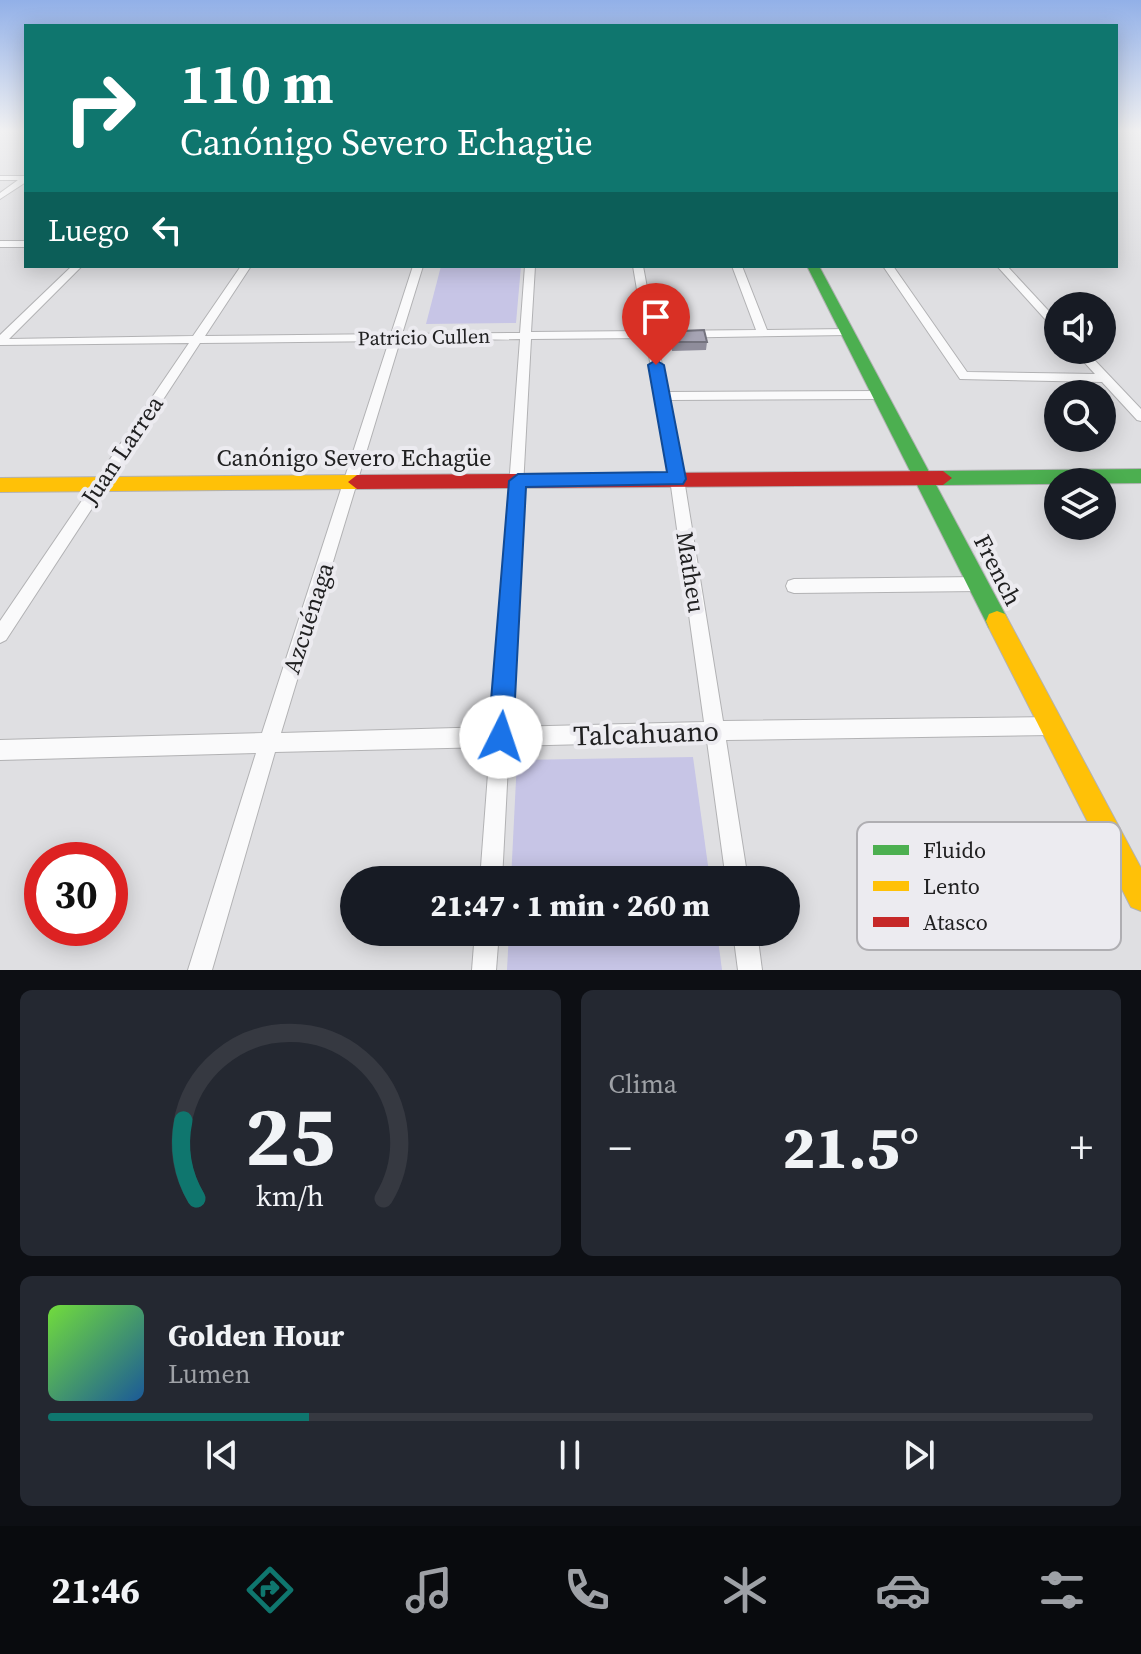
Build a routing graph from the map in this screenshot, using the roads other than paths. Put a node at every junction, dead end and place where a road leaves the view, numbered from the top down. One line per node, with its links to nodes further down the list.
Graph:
1 (0, 178): 2 (street)
2 (24, 178)
3 (24, 179): 4 (street)
4 (0, 197)
5 (0, 244): 6 (street)
6 (24, 244)
7 (75, 268): 23 (street)
8 (245, 268): 22 (street, Juan Larrea)
9 (417, 268): 21 (street, Azcuénaga)
10 (530, 268): 20 (street)
11 (638, 268): 19 (street, Matheu)
12 (738, 268): 18 (street)
13 (814, 268): 17 (street, French)
14 (889, 268): 25 (street)
15 (1004, 268): 16 (street)
16 (1044, 312)
17 (847, 332): 18 (street, Patricio Cullen); 26 (street, French)
18 (763, 333): 19 (street, Patricio Cullen)
19 (651, 334): 20 (street, Patricio Cullen); 27 (street, Matheu)
20 (526, 336): 21 (street, Patricio Cullen); 32 (street)
21 (396, 337): 22 (street, Patricio Cullen); 34 (street, Azcuénaga)
22 (197, 340): 23 (street, Patricio Cullen); 33 (street, Juan Larrea)
23 (0, 342)
24 (1092, 364): 25 (street)
25 (1105, 378): 28 (street)
26 (880, 395): 27 (street); 30 (street, French)
27 (661, 396): 31 (street, Matheu)
28 (1141, 417)
29 (1141, 476): 30 (street, Canónigo Severo Echagüe)
30 (923, 477): 31 (street, Canónigo Severo Echagüe); 36 (street, French)
31 (677, 479): 32 (street, Canónigo Severo Echagüe); 40 (street, Matheu)
32 (518, 481): 34 (street, Canónigo Severo Echagüe); 41 (street)
33 (101, 482): 34 (street, Canónigo Severo Echagüe); 35 (street, Canónigo Severo Echagüe); 38 (street, Juan Larrea)
34 (352, 483): 42 (street, Azcuénaga)
35 (0, 485)
36 (979, 584): 37 (street); 39 (street, French)
37 (794, 586)
38 (0, 635)
39 (1052, 726): 40 (street, Talcahuano); 44 (street, French)
40 (716, 731): 41 (street, Talcahuano); 47 (street, Matheu)
41 (501, 737): 42 (street, Talcahuano); 46 (street)
42 (267, 743): 43 (street, Talcahuano); 51 (street, Azcuénaga)
43 (0, 750)
44 (1102, 822)
45 (1121, 859): 48 (street, French)
46 (492, 866)
47 (735, 866)
48 (1141, 897)
49 (486, 946): 52 (street)
50 (747, 946): 53 (street)
51 (200, 970)
52 (484, 970)
53 (750, 970)

